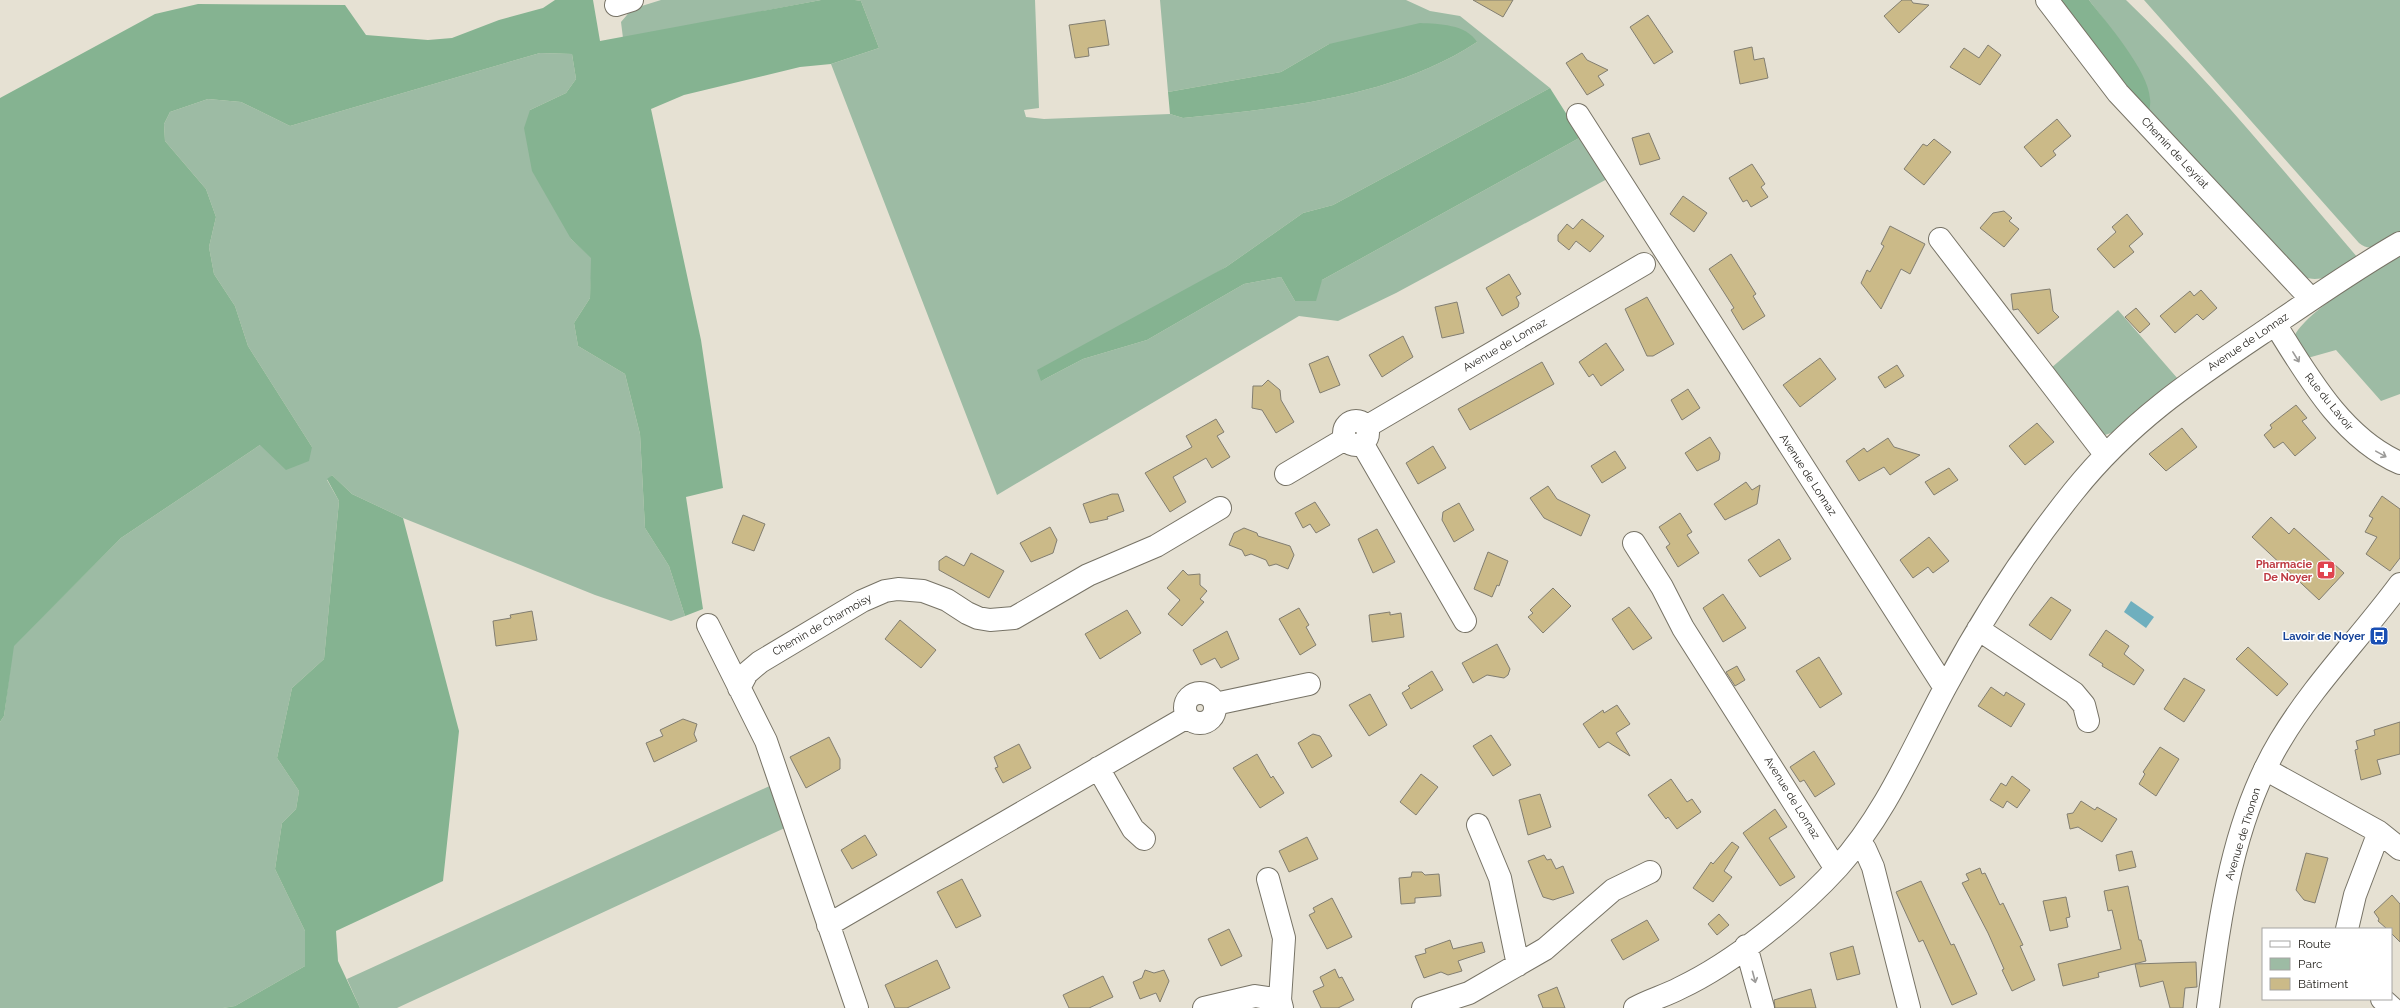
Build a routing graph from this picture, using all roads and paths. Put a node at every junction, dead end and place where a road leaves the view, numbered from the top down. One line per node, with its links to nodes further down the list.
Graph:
1 (2047, 0): 8 (street, Chemin de Leyriat)
2 (1578, 115): 4 (street, Avenue de Lonnaz)
3 (1940, 239): 11 (street)
4 (1658, 241): 6 (street, Avenue de Lonnaz); 7 (street)
5 (2400, 243): 8 (street, Avenue de Lonnaz)
6 (1671, 262): 7 (street); 22 (street, Avenue de Lonnaz)
7 (1644, 264): 10 (street, Avenue de Lonnaz)
8 (2311, 299): 9 (street, Avenue de Lonnaz)
9 (2275, 324): 11 (street, Avenue de Lonnaz); 12 (street, Rue du Lavoir, one-way to 12)
10 (1358, 436): 13 (street, Avenue de Lonnaz); 17 (street)
11 (2105, 454): 19 (street, Avenue de Lonnaz)
12 (2400, 463)
13 (1286, 474)
14 (1220, 508): 21 (street, Chemin de Charmoisy)
15 (1634, 544): 31 (street, Avenue de Lonnaz)
16 (2400, 584): 25 (street, Avenue de Thonon)
17 (1465, 621)
18 (708, 625): 21 (street)
19 (1978, 629): 22 (street, Avenue de Lonnaz); 23 (street)
20 (1308, 684): 24 (street)
21 (739, 688): 34 (street)
22 (1945, 688): 29 (street, Avenue de Lonnaz)
23 (2088, 721)
24 (1098, 768): 28 (street); 34 (street)
25 (2265, 769): 27 (street); 46 (street, Avenue de Thonon)
26 (1478, 825): 37 (street)
27 (2379, 832): 30 (street); 35 (street)
28 (1144, 839)
29 (1859, 842): 31 (street, Avenue de Lonnaz); 45 (street)
30 (2400, 849)
31 (1836, 869): 36 (street, Avenue de Lonnaz)
32 (1650, 872): 37 (street)
33 (1268, 879): 39 (street)
34 (828, 925): 40 (street)
35 (2347, 928)
36 (1746, 946): 43 (street, Avenue de Lonnaz); 44 (street, one-way to 44)
37 (1518, 964): 42 (street)
38 (2383, 1000): 47 (street)
39 (1281, 1004): 41 (street)
40 (857, 1008)
41 (1204, 1008)
42 (1422, 1008)
43 (1634, 1008)
44 (1763, 1008)
45 (1909, 1008)
46 (2208, 1008)
47 (2392, 1008)

